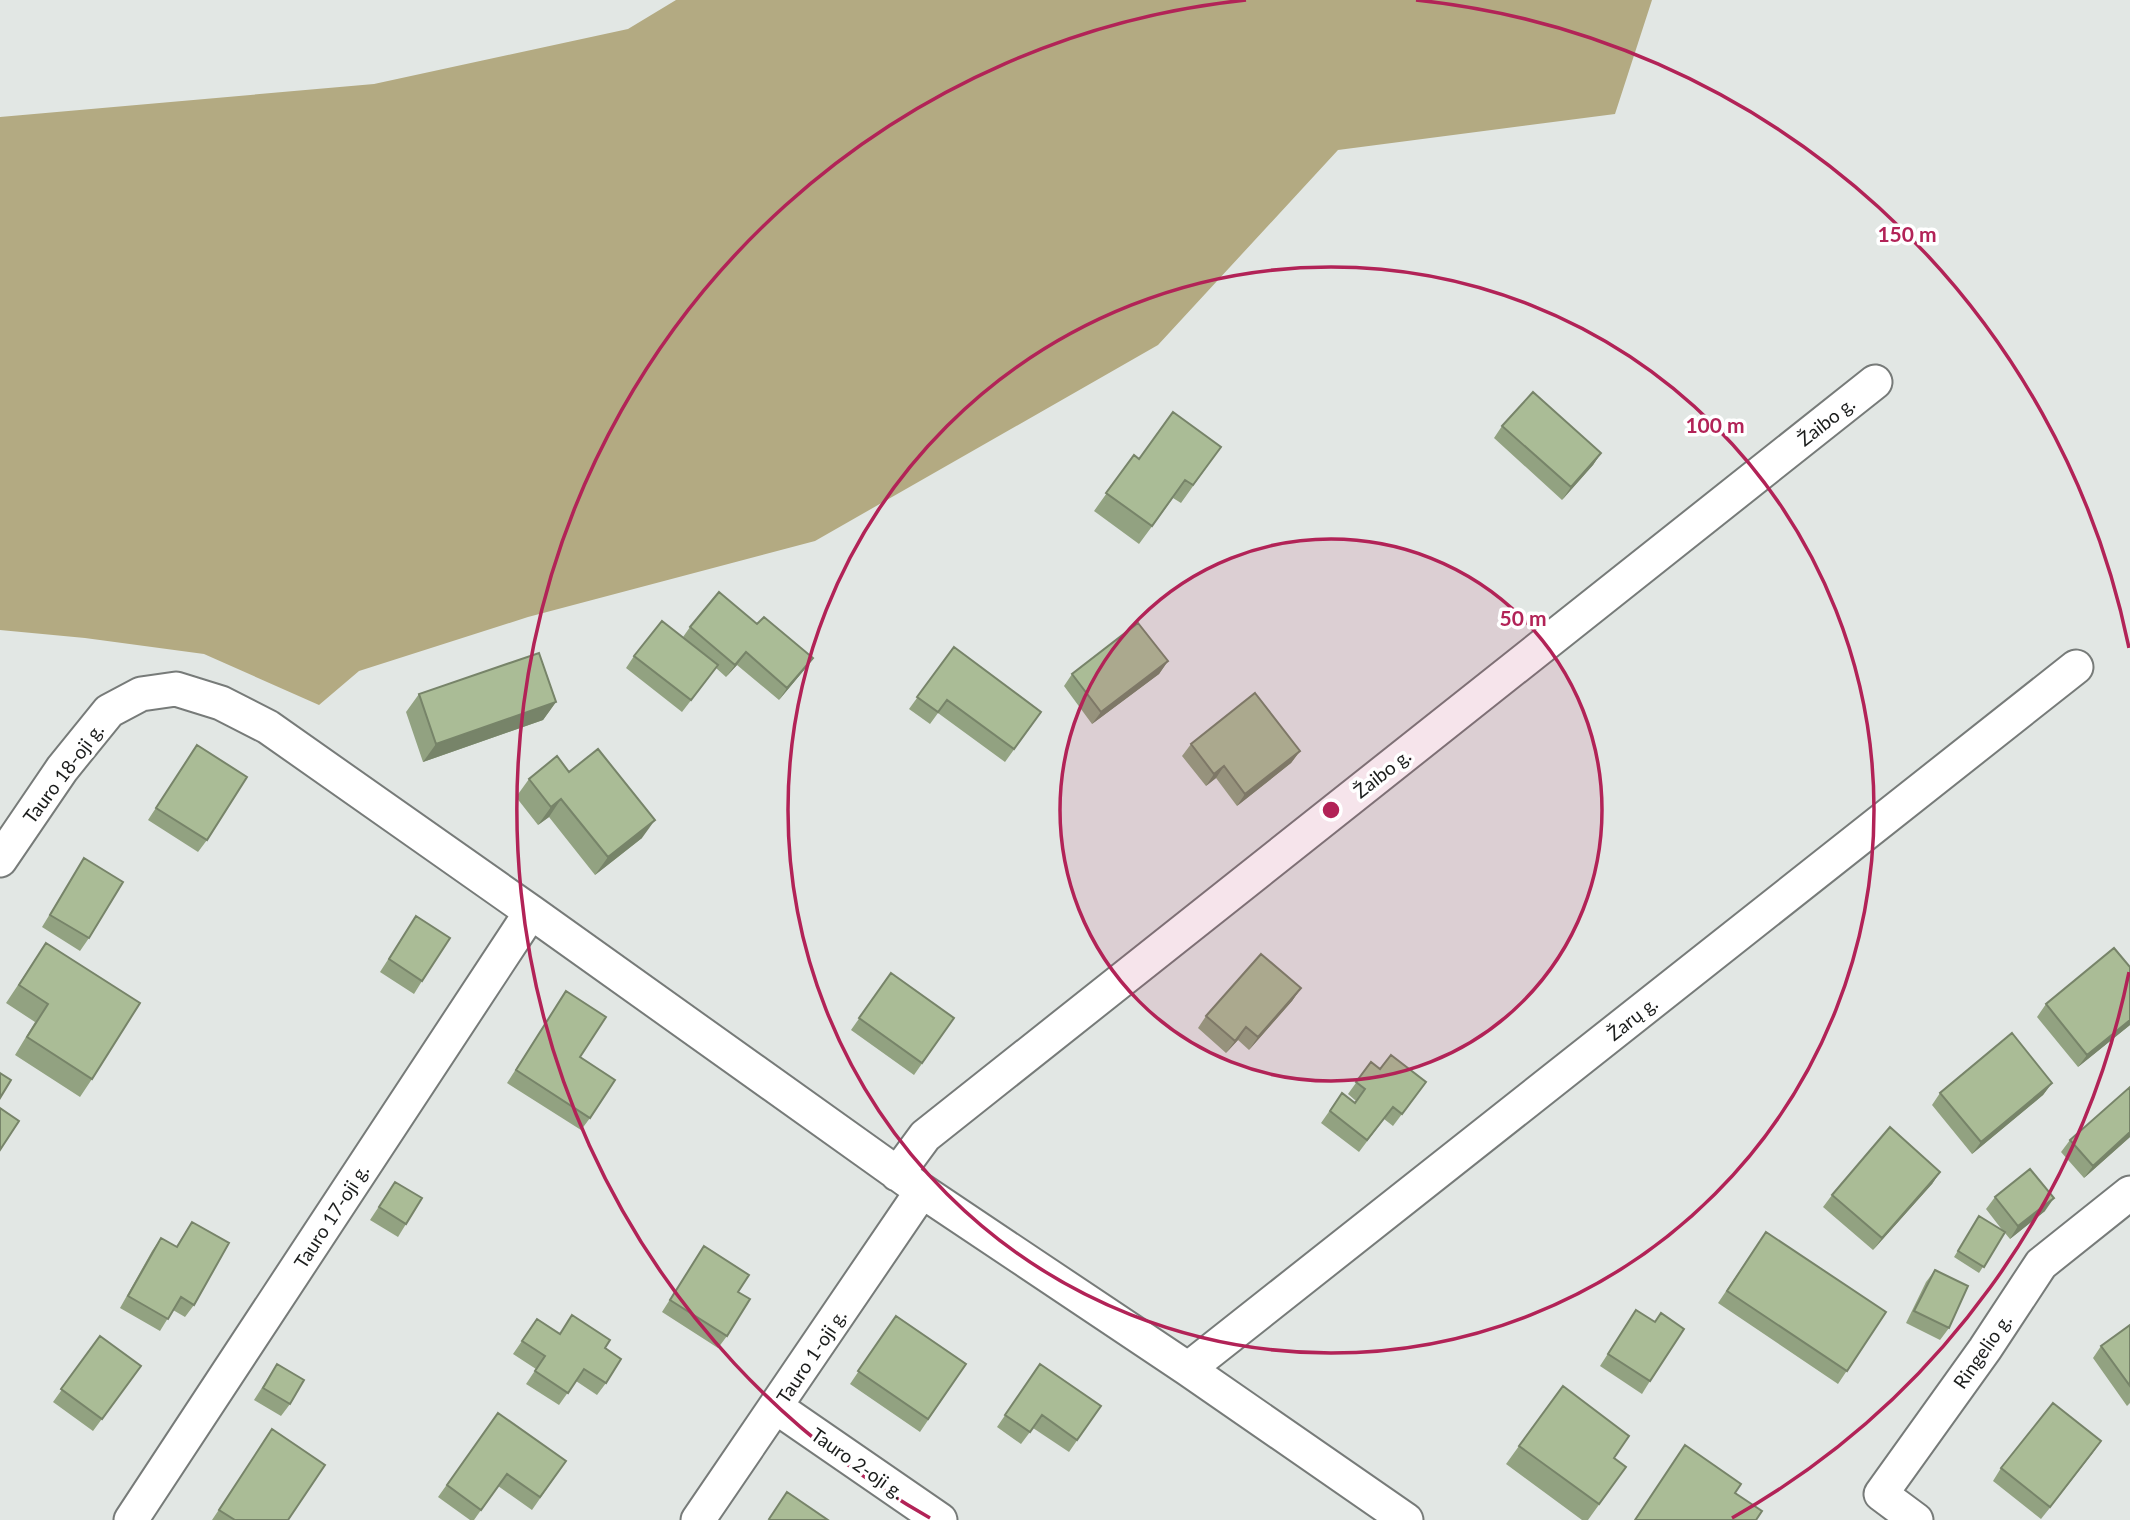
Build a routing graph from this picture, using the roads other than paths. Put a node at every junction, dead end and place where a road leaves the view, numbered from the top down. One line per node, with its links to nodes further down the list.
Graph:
1 (1875, 382): 5 (street, Žaibo g.)
2 (2076, 667): 7 (street, Žarų g.)
3 (0, 860): 4 (street, Tauro 18-oji g.)
4 (531, 912): 5 (street); 9 (street, Tauro 17-oji g.)
5 (910, 1183): 7 (street); 8 (street, Tauro 1-oji g.)
6 (2130, 1193): 13 (street, Ringelio g.)
7 (1188, 1369): 12 (street)
8 (776, 1407): 10 (street, Tauro 1-oji g.); 11 (street, Tauro 2-oji g.)
9 (131, 1520)
10 (698, 1520)
11 (940, 1520)
12 (1406, 1520)
13 (1916, 1520)

